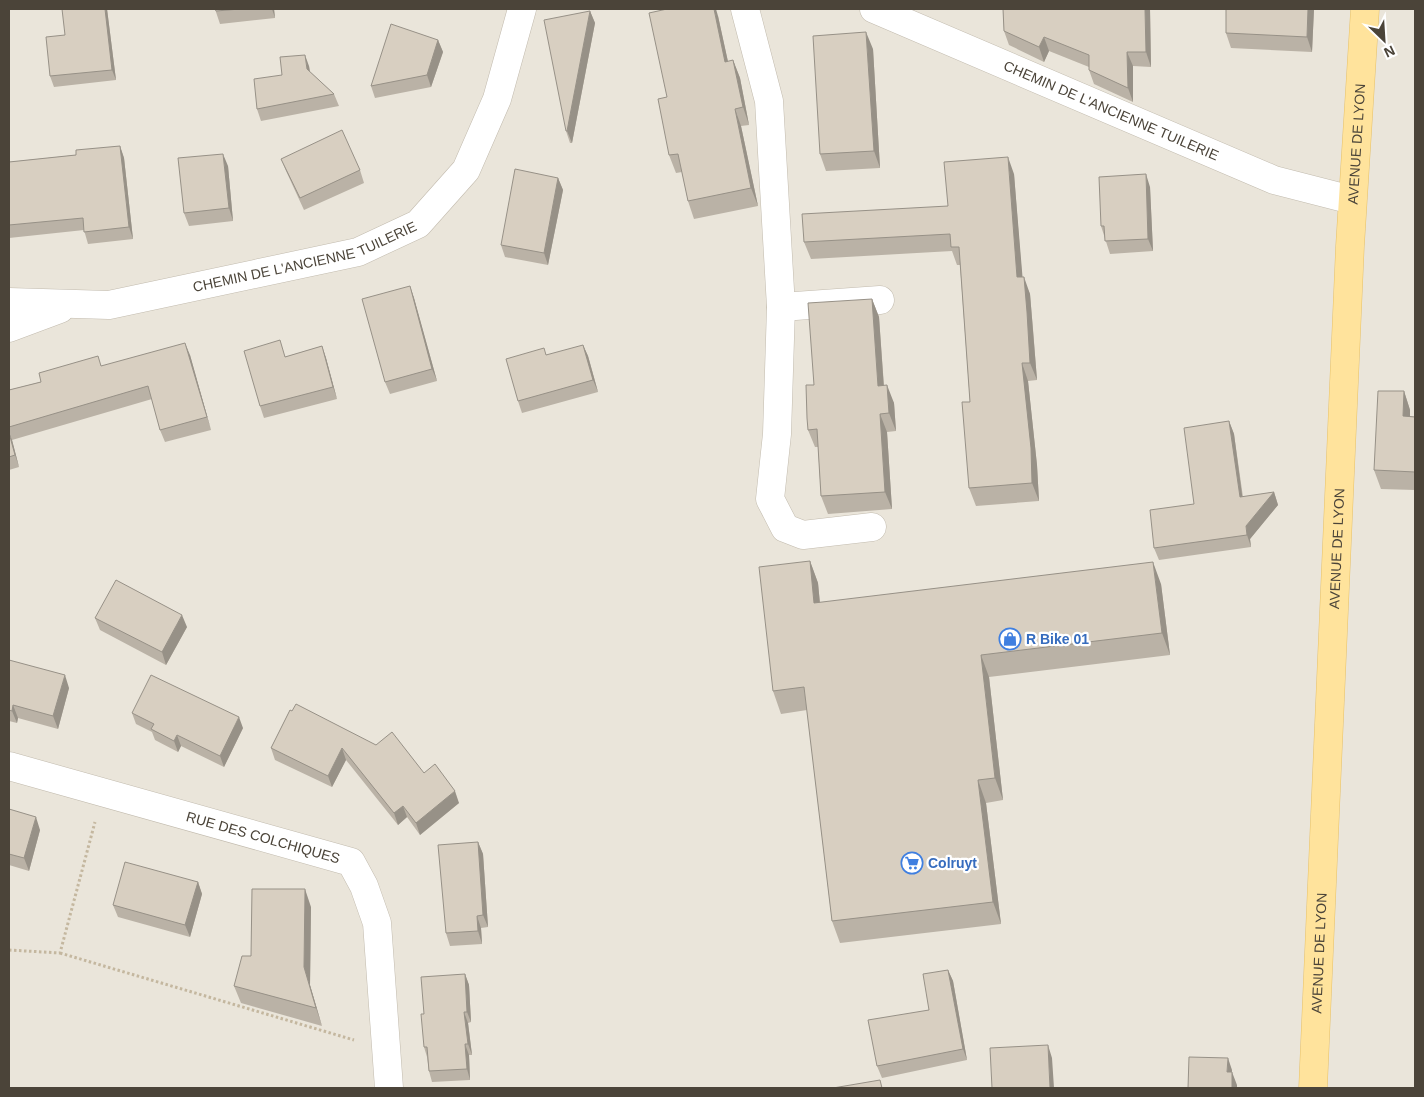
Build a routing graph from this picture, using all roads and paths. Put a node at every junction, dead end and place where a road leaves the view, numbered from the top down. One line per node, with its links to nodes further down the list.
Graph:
1 (522, 9): 8 (street, CHEMIN DE L'ANCIENNE TUILERIE)
2 (745, 9): 9 (street)
3 (874, 9): 5 (street, CHEMIN DE L'ANCIENNE TUILERIE)
4 (1365, 9): 5 (main road, AVENUE DE LYON)
5 (1352, 200): 18 (main road, AVENUE DE LYON)
6 (880, 300): 9 (street)
7 (9, 302): 8 (street, CHEMIN DE L'ANCIENNE TUILERIE)
8 (73, 304): 10 (street)
9 (781, 307): 11 (street)
10 (9, 328)
11 (872, 527)
12 (9, 766): 13 (street, RUE DES COLCHIQUES)
13 (103, 792): 15 (path); 16 (street, RUE DES COLCHIQUES)
14 (9, 950): 15 (path)
15 (60, 953): 16 (path)
16 (386, 1050): 17 (street, RUE DES COLCHIQUES)
17 (389, 1088)
18 (1313, 1088)

